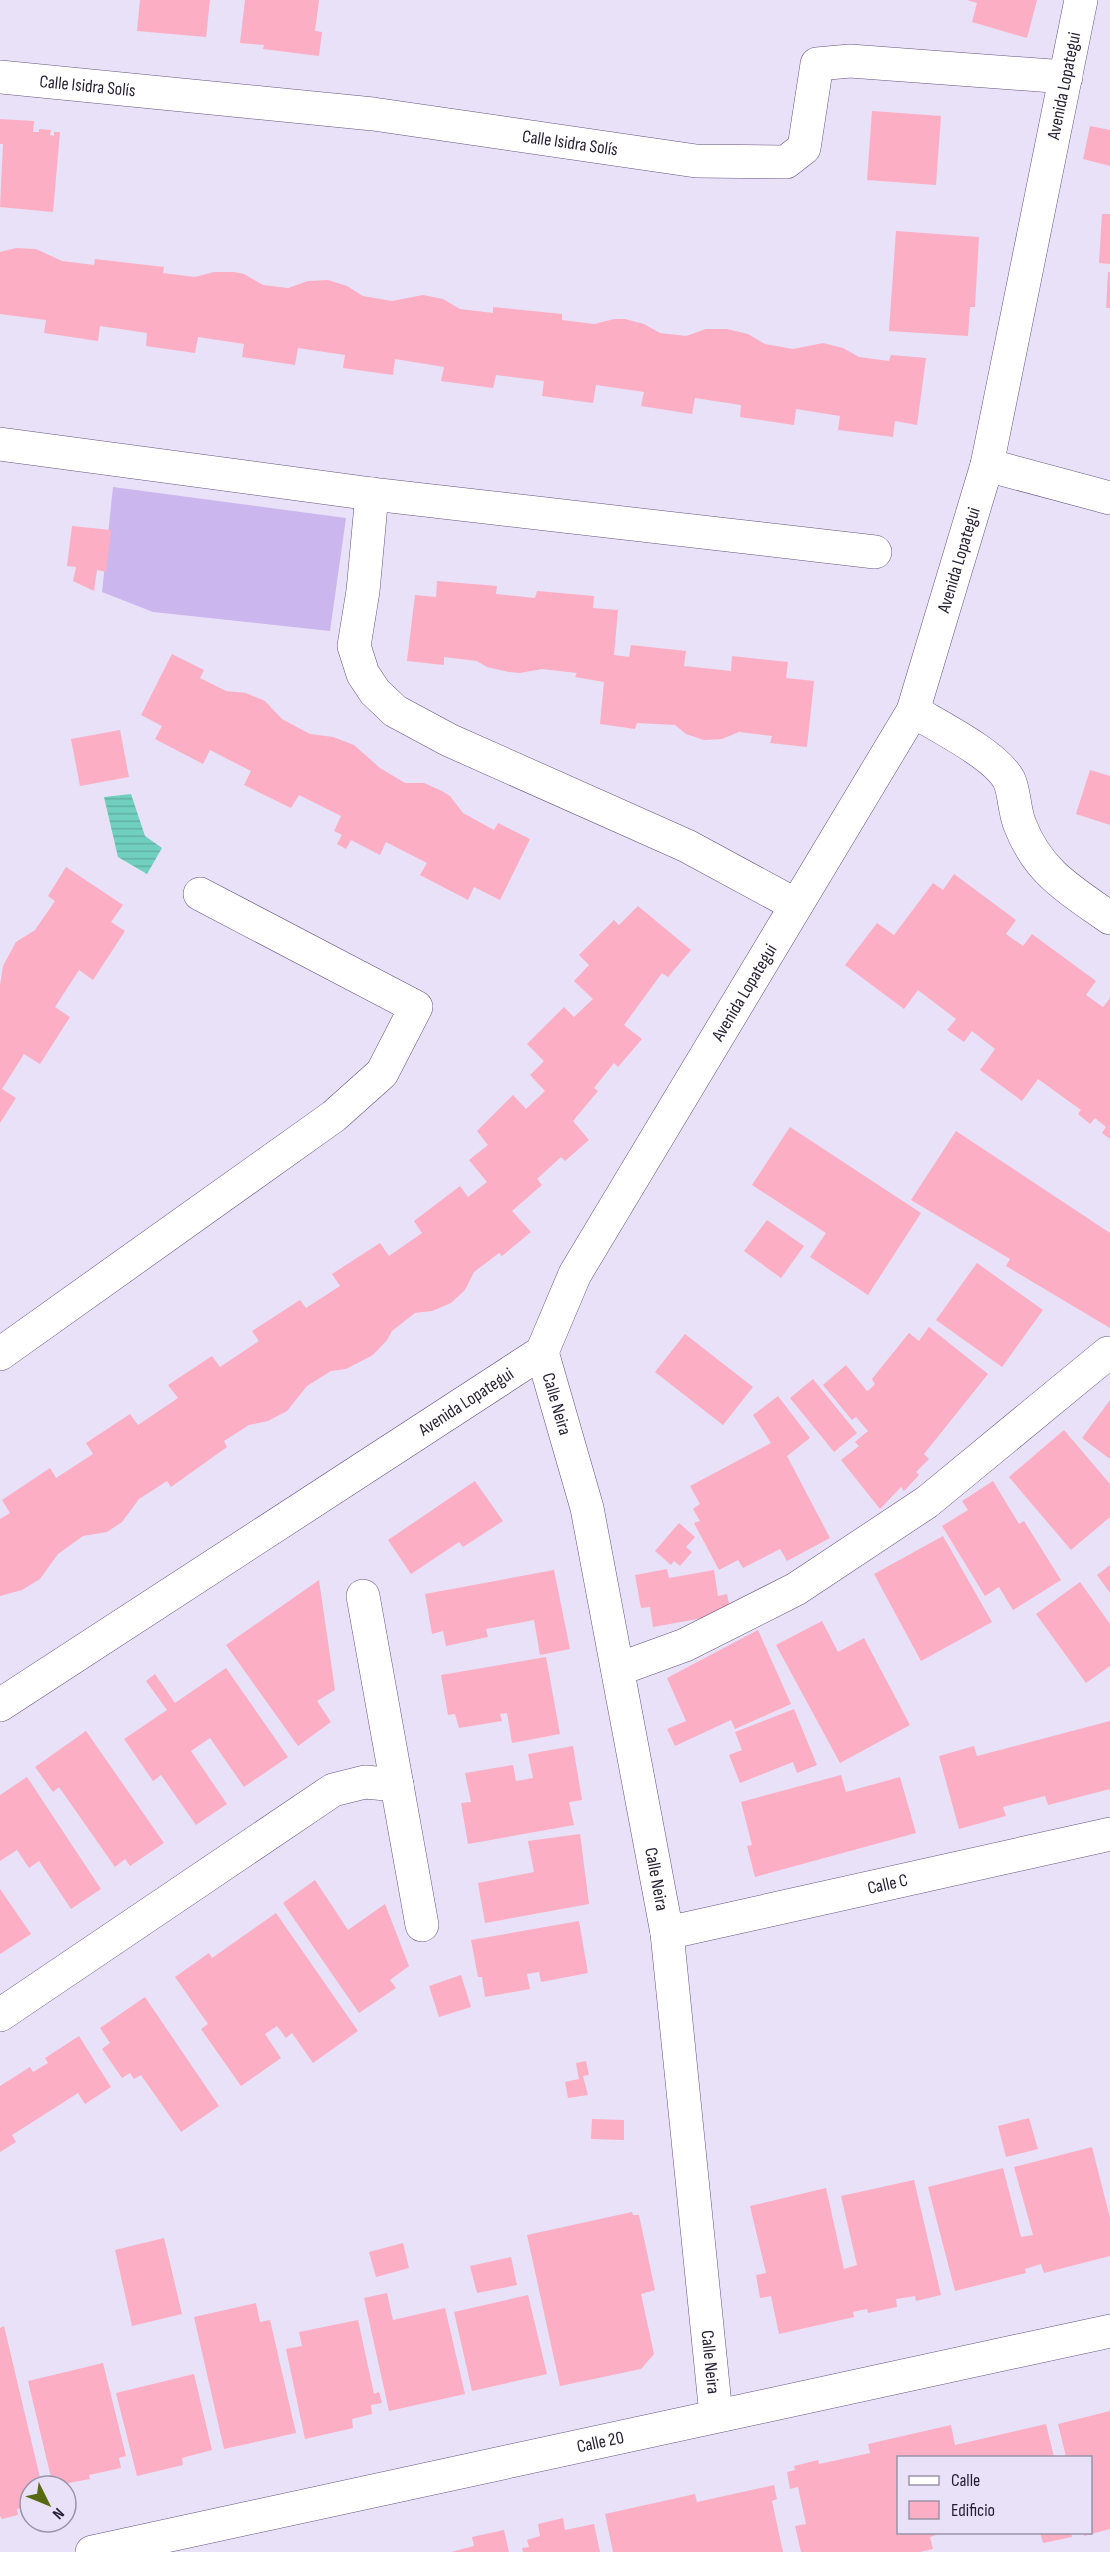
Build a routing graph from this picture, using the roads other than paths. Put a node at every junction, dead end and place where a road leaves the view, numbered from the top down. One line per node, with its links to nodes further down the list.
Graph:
1 (1081, 0): 3 (street, Avenida Lopategui)
2 (0, 77): 3 (street, Calle Isidra Solís)
3 (1066, 77): 5 (street, Avenida Lopategui)
4 (0, 444): 6 (street)
5 (987, 465): 7 (street); 9 (street, Avenida Lopategui)
6 (372, 494): 8 (street); 11 (street)
7 (1110, 498)
8 (875, 552)
9 (913, 711): 11 (street, Avenida Lopategui); 12 (street)
10 (200, 894): 15 (street)
11 (796, 905): 13 (street, Avenida Lopategui)
12 (1110, 918)
13 (542, 1352): 17 (street, Calle Neira); 18 (street, Avenida Lopategui)
14 (1108, 1353): 17 (street)
15 (0, 1354)
16 (363, 1596): 19 (street)
17 (619, 1670): 22 (street, Calle Neira)
18 (0, 1705)
19 (397, 1785): 21 (street); 23 (street)
20 (1110, 1834): 22 (street, Calle C)
21 (422, 1925)
22 (667, 1933): 25 (street, Calle Neira)
23 (0, 2015)
24 (1110, 2331): 25 (street, Calle 20)
25 (716, 2415): 26 (street, Calle 20)
26 (173, 2543): 27 (street, Calle 20)
27 (92, 2552)

